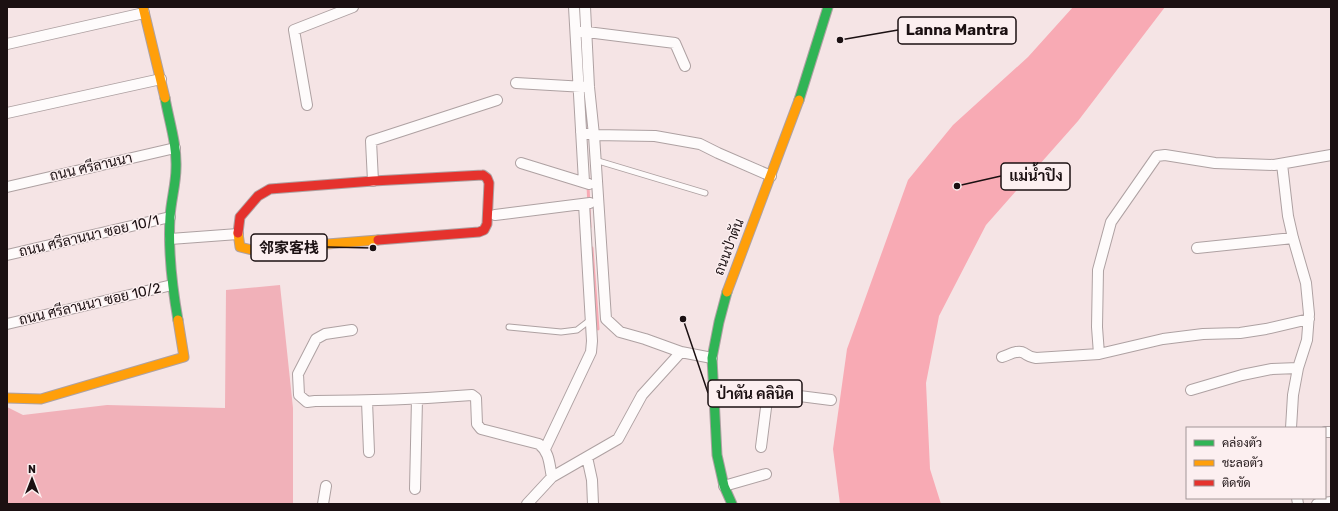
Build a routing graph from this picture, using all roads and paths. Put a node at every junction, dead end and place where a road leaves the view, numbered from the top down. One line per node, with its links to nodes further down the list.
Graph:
1 (353, 7): 15 (street)
2 (574, 7): 6 (street)
3 (585, 7): 7 (street)
4 (828, 7): 24 (street, ถนนป่าตัน)
5 (144, 10): 8 (street); 10 (street)
6 (576, 32): 7 (street); 12 (street)
7 (587, 32): 9 (street); 13 (street)
8 (7, 44)
9 (685, 66)
10 (161, 79): 16 (street); 19 (street)
11 (516, 83): 12 (street)
12 (579, 86): 13 (street); 17 (street)
13 (589, 87): 18 (street)
14 (497, 100): 25 (street)
15 (307, 105)
16 (7, 113)
17 (581, 132): 18 (street); 26 (street)
18 (594, 135): 21 (street); 24 (street)
19 (175, 148): 28 (street, ถนน ศรีลานนา); 33 (street)
20 (1331, 155): 23 (street)
21 (595, 160): 27 (street); 29 (lane)
22 (520, 163): 26 (street)
23 (1282, 164): 35 (street); 49 (street)
24 (771, 176): 51 (street, ถนนป่าตัน)
25 (373, 181): 34 (street); 34 (street)
26 (584, 182): 27 (street)
27 (597, 186): 30 (street)
28 (7, 187)
29 (705, 193)
30 (598, 203): 31 (street); 37 (street)
31 (584, 204): 32 (street); 38 (street)
32 (495, 215)
33 (170, 217): 36 (street); 40 (street, ถนน ศรีลานนา ซอย 10/1)
34 (238, 234): 36 (street)
35 (1293, 238): 39 (street); 43 (street)
36 (170, 239): 41 (street)
37 (601, 246): 38 (street); 42 (street)
38 (587, 248): 44 (street)
39 (1197, 248)
40 (7, 255)
41 (172, 284): 45 (street, ถนน ศรีลานนา ซอย 10/2); 56 (street)
42 (606, 319): 44 (street); 48 (street)
43 (1309, 319): 49 (street); 52 (street)
44 (590, 320): 46 (lane); 62 (street)
45 (7, 324)
46 (509, 326)
47 (352, 330): 59 (street)
48 (681, 352): 51 (street); 64 (street)
49 (1099, 354): 50 (street)
50 (1002, 357)
51 (712, 358): 53 (street, ถนนป่าตัน)
52 (1298, 368): 54 (street); 60 (street)
53 (713, 385): 55 (street); 68 (street, ถนนป่าตัน)
54 (1191, 390)
55 (768, 392): 58 (street); 61 (street)
56 (7, 398)
57 (417, 399): 59 (street); 62 (street); 69 (street)
58 (831, 400)
59 (367, 401): 63 (street)
60 (1291, 427)
61 (761, 447)
62 (545, 449): 66 (street)
63 (370, 452)
64 (587, 457): 66 (street); 73 (street)
65 (766, 474): 68 (street)
66 (552, 476): 72 (street)
67 (326, 486): 71 (street)
68 (724, 486): 74 (street, ถนนป่าตัน)
69 (415, 489)
70 (1331, 502): 75 (street)
71 (323, 504)
72 (527, 504)
73 (594, 504)
74 (732, 504)
75 (1317, 504)

